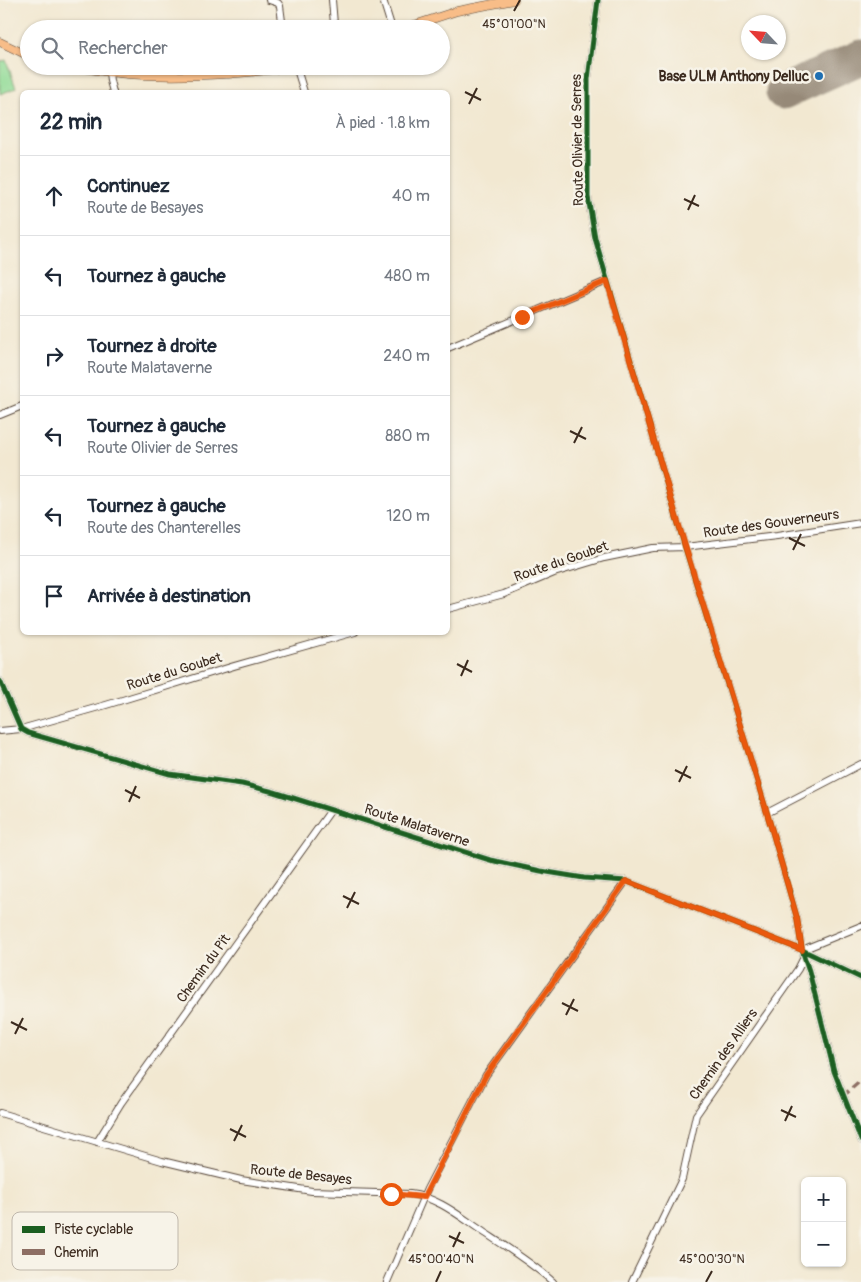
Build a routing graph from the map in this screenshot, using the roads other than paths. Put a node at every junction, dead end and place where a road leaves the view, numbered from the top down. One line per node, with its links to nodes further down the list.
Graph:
1 (269, 0): 6 (street)
2 (332, 0): 7 (street)
3 (383, 0): 8 (street)
4 (514, 0): 9 (main road)
5 (598, 0): 18 (street, Route Olivier de Serres)
6 (281, 20)
7 (334, 20)
8 (389, 20)
9 (430, 20)
10 (0, 42): 11 (main road)
11 (20, 52)
12 (109, 75): 16 (street)
13 (168, 75): 14 (main road)
14 (205, 75)
15 (299, 75): 17 (street)
16 (112, 90)
17 (303, 90)
18 (607, 281): 19 (street); 23 (street, Route Olivier de Serres)
19 (450, 347)
20 (20, 407): 21 (street)
21 (0, 415)
22 (861, 523): 23 (street, Route des Gouverneurs)
23 (685, 546): 24 (street, Route du Goubet); 32 (street, Route Olivier de Serres)
24 (450, 608)
25 (344, 635): 27 (street, Route du Goubet)
26 (0, 681): 27 (street)
27 (21, 729): 28 (street, Route du Goubet); 31 (street, Route Malataverne)
28 (2, 731): 29 (street)
29 (0, 738)
30 (861, 764): 32 (street)
31 (331, 810): 33 (street, Route Malataverne); 39 (street, Chemin du Pit)
32 (767, 813): 35 (street, Route Olivier de Serres)
33 (626, 881): 35 (street, Route Malataverne); 41 (street)
34 (861, 926): 35 (street)
35 (803, 953): 36 (street, Route Malataverne); 38 (street, Route Olivier de Serres); 45 (street, Chemin des Alliers)
36 (861, 978)
37 (0, 1113): 39 (street, Route de Besayes)
38 (861, 1140)
39 (97, 1142): 40 (street, Route de Besayes)
40 (410, 1194): 41 (street, Route de Besayes); 42 (street)
41 (424, 1197): 42 (street); 44 (street, Route de Besayes)
42 (418, 1209): 43 (street)
43 (387, 1282)
44 (554, 1282)
45 (632, 1282)

